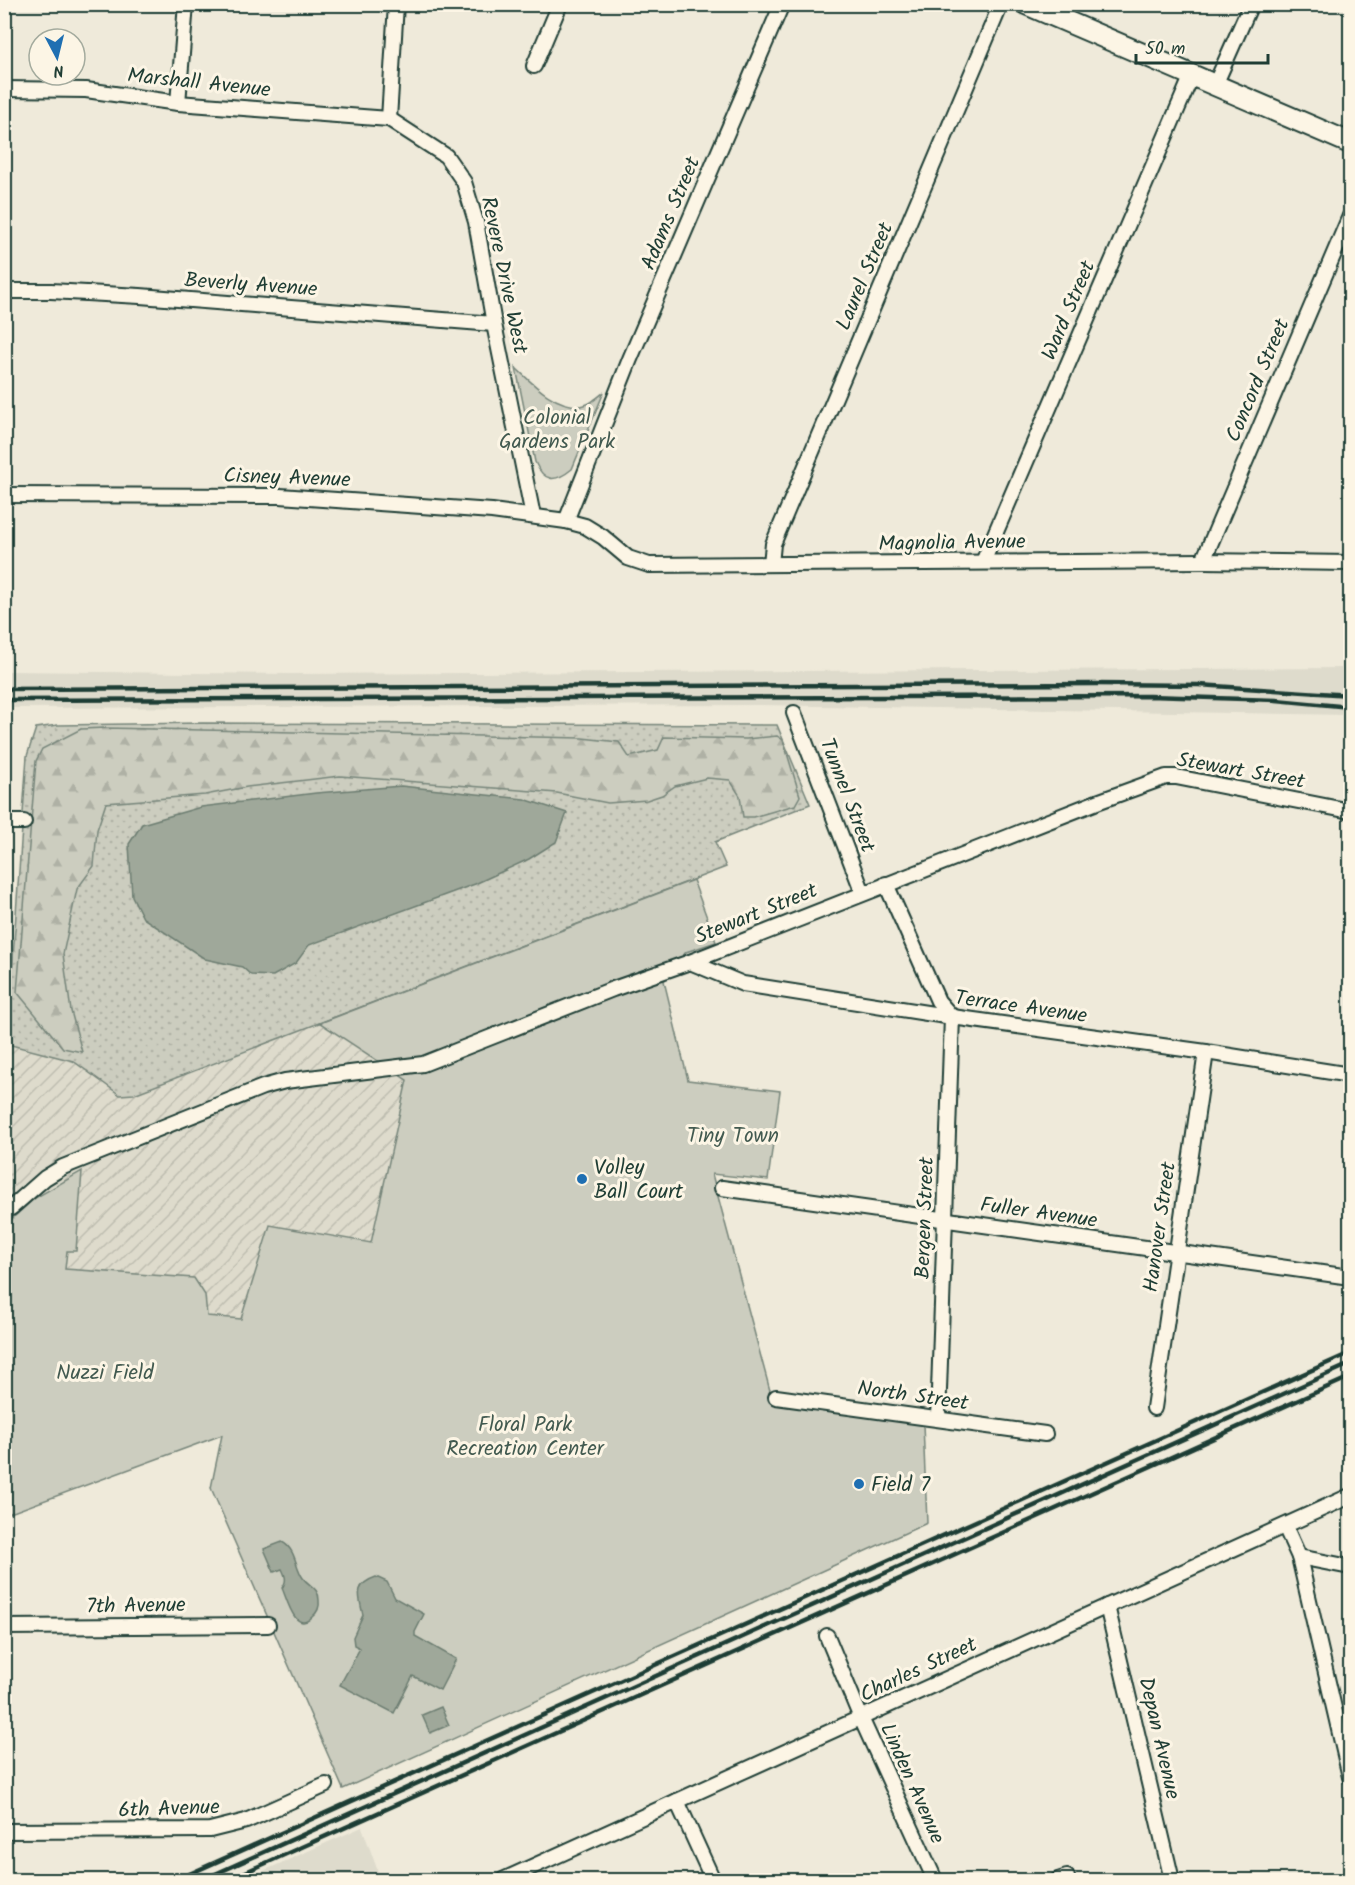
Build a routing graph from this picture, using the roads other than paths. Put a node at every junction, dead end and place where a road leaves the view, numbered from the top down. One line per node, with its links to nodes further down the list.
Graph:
1 (186, 4): 12 (street)
2 (396, 4): 13 (street)
3 (560, 4): 8 (street)
4 (782, 4): 20 (street, Adams Street)
5 (1001, 4): 24 (street, Laurel Street)
6 (1026, 4): 9 (main road)
7 (1251, 4): 10 (street)
8 (534, 66)
9 (1192, 75): 10 (main road); 22 (street, Ward Street)
10 (1215, 85): 14 (main road)
11 (4, 89): 12 (street, Marshall Avenue)
12 (178, 103): 13 (street, Marshall Avenue)
13 (389, 119): 17 (street, Revere Drive West)
14 (1350, 143)
15 (1350, 216): 21 (street, Concord Street)
16 (4, 291): 17 (street, Beverly Avenue)
17 (494, 324): 19 (street, Revere Drive West)
18 (4, 495): 19 (street, Cisney Avenue)
19 (533, 516): 20 (street, Cisney Avenue)
20 (566, 521): 24 (street, Magnolia Avenue)
21 (1203, 561): 22 (street, Magnolia Avenue); 23 (street, Magnolia Avenue)
22 (983, 562): 24 (street, Magnolia Avenue)
23 (1350, 563)
24 (771, 564)
25 (794, 713): 30 (street, Tunnel Street)
26 (1350, 811): 29 (street, Stewart Street)
27 (4, 822): 28 (street)
28 (24, 822)
29 (886, 884): 30 (street, Stewart Street); 32 (street)
30 (863, 893): 31 (street, Stewart Street)
31 (690, 962): 32 (street, Terrace Avenue); 36 (street, Stewart Street)
32 (952, 1017): 33 (street, Terrace Avenue); 37 (street, Bergen Street)
33 (1206, 1052): 34 (street, Terrace Avenue); 38 (street, Hanover Street)
34 (1350, 1075)
35 (722, 1188): 37 (street, Fuller Avenue)
36 (4, 1212)
37 (945, 1219): 38 (street, Fuller Avenue); 42 (street, Bergen Street)
38 (1177, 1252): 39 (street, Fuller Avenue); 41 (street, Hanover Street)
39 (1350, 1277)
40 (776, 1397): 42 (street, North Street)
41 (1154, 1408)
42 (938, 1419): 43 (street, North Street)
43 (1045, 1434)
44 (1350, 1496): 45 (street, Charles Street)
45 (1285, 1526): 46 (street); 48 (street, Charles Street)
46 (1299, 1557): 47 (street); 53 (street)
47 (1350, 1567)
48 (1107, 1606): 52 (street, Charles Street); 60 (street, Depan Avenue)
49 (268, 1625): 50 (street, 7th Avenue)
50 (4, 1628)
51 (827, 1636): 52 (street, Linden Avenue)
52 (861, 1718): 55 (street, Charles Street); 59 (street, Linden Avenue)
53 (1350, 1772)
54 (326, 1785): 56 (street, 6th Avenue)
55 (677, 1801): 57 (street, Charles Street); 58 (street)
56 (4, 1831)
57 (503, 1881)
58 (713, 1881)
59 (935, 1881)
60 (1172, 1881)

